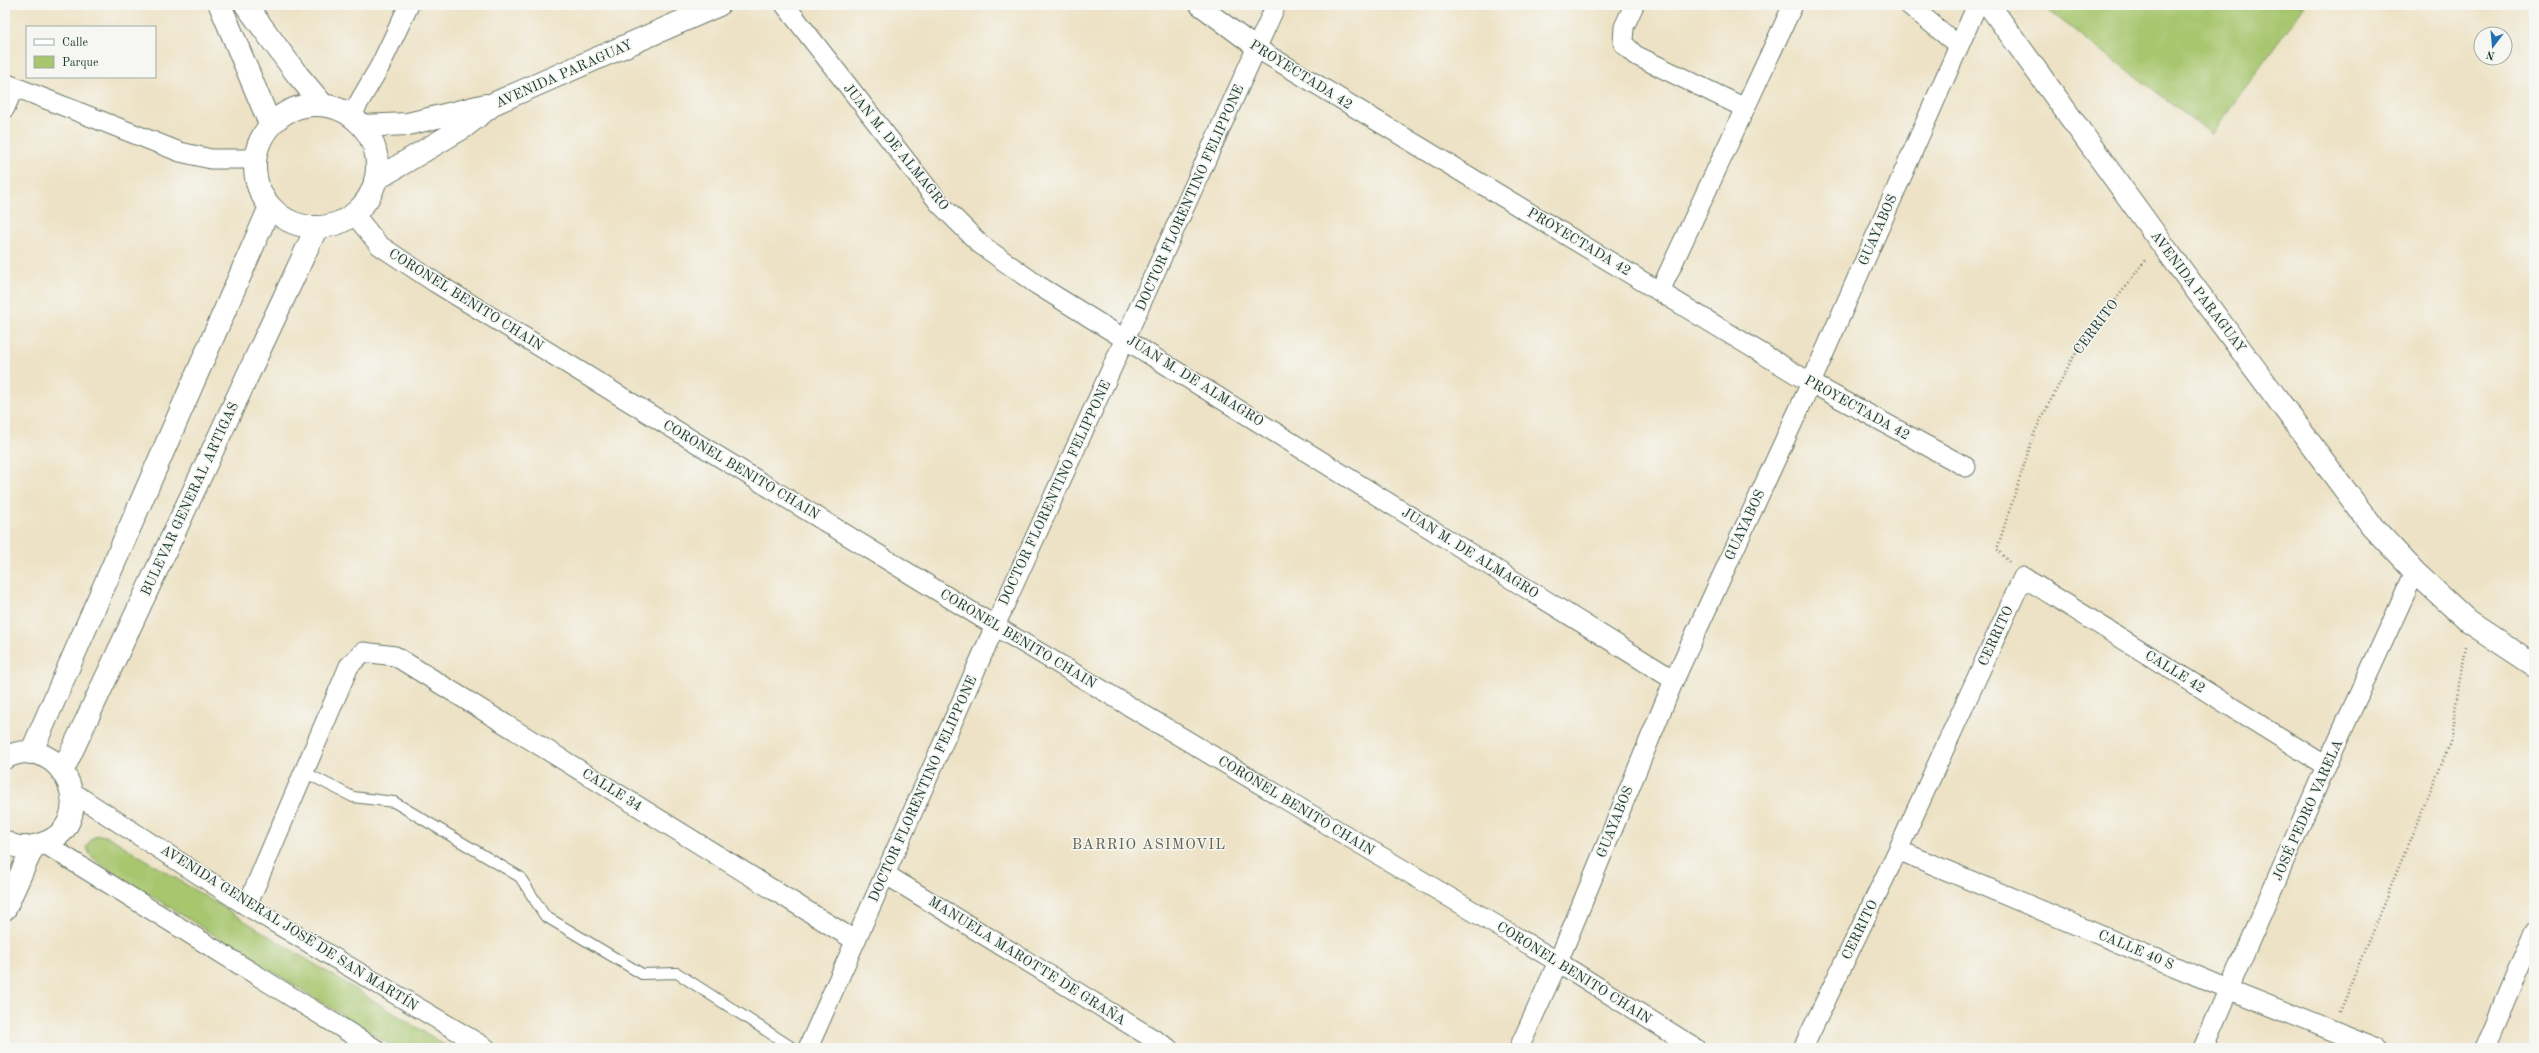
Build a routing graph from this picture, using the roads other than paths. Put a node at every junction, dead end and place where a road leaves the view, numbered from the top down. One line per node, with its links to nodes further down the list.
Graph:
1 (220, 5): 21 (street)
2 (246, 5): 17 (street)
3 (409, 5): 20 (street)
4 (718, 5): 16 (street, AVENIDA PARAGUAY)
5 (785, 5): 28 (street, JUAN M. DE ALMAGRO)
6 (1199, 5): 14 (street, PROYECTADA 42)
7 (1276, 5): 14 (street, DOCTOR FLORENTINO FELIPPONE)
8 (1634, 5): 19 (street)
9 (1793, 5): 19 (street)
10 (1909, 5): 13 (street)
11 (1977, 5): 13 (street, GUAYABOS)
12 (1989, 5): 31 (street, AVENIDA PARAGUAY)
13 (1959, 46): 29 (street, GUAYABOS)
14 (1258, 49): 27 (street, PROYECTADA 42); 28 (street, DOCTOR FLORENTINO FELIPPONE)
15 (9, 85): 18 (street); 22 (street)
16 (495, 103): 20 (street); 23 (street, AVENIDA PARAGUAY)
17 (324, 105): 20 (street); 21 (street)
18 (5, 108)
19 (1745, 108): 27 (street)
20 (356, 121): 23 (street)
21 (270, 124): 22 (street)
22 (254, 159): 24 (street)
23 (375, 180): 25 (street)
24 (270, 207): 26 (street); 36 (street)
25 (354, 214): 26 (street); 33 (street, CORONEL BENITO CHAIN)
26 (317, 227): 39 (street, BULEVAR GENERAL ARTIGAS)
27 (1660, 291): 29 (street, PROYECTADA 42)
28 (1126, 338): 33 (street, DOCTOR FLORENTINO FELIPPONE); 35 (street, JUAN M. DE ALMAGRO)
29 (1811, 383): 30 (street, PROYECTADA 42); 35 (street, GUAYABOS)
30 (1966, 467)
31 (2415, 572): 34 (street, AVENIDA PARAGUAY); 38 (street, JOSÉ PEDRO VARELA)
32 (2023, 577): 38 (street, CALLE 42); 44 (street, CERRITO)
33 (995, 626): 45 (street, DOCTOR FLORENTINO FELIPPONE); 50 (street, CORONEL BENITO CHAIN)
34 (2534, 665)
35 (1674, 680): 50 (street, GUAYABOS)
36 (31, 753): 37 (street); 39 (street)
37 (5, 758)
38 (2326, 766): 51 (street, JOSÉ PEDRO VARELA)
39 (62, 770): 41 (street)
40 (304, 772): 46 (street); 49 (street, CALLE 34); 55 (lane)
41 (72, 792): 43 (street); 46 (street, AVENIDA GENERAL JOSÉ DE SAN MARTÍN)
42 (5, 842): 43 (street)
43 (39, 845): 47 (street); 53 (street)
44 (1898, 850): 51 (street, CALLE 40 S); 59 (street, CERRITO)
45 (885, 874): 49 (street, DOCTOR FLORENTINO FELIPPONE); 52 (street, MANUELA MAROTTE DE GRAÑA)
46 (247, 906): 54 (street, AVENIDA GENERAL JOSÉ DE SAN MARTÍN)
47 (5, 909)
48 (2534, 932): 62 (street)
49 (856, 941): 56 (street, DOCTOR FLORENTINO FELIPPONE)
50 (1558, 962): 57 (street, GUAYABOS); 58 (street, CORONEL BENITO CHAIN)
51 (2228, 989): 60 (street, JOSÉ PEDRO VARELA); 61 (street, CALLE 40 S)
52 (1159, 1046)
53 (374, 1048)
54 (486, 1048)
55 (794, 1048)
56 (808, 1048)
57 (1519, 1048)
58 (1695, 1048)
59 (1803, 1048)
60 (2203, 1048)
61 (2375, 1048)
62 (2485, 1048)

